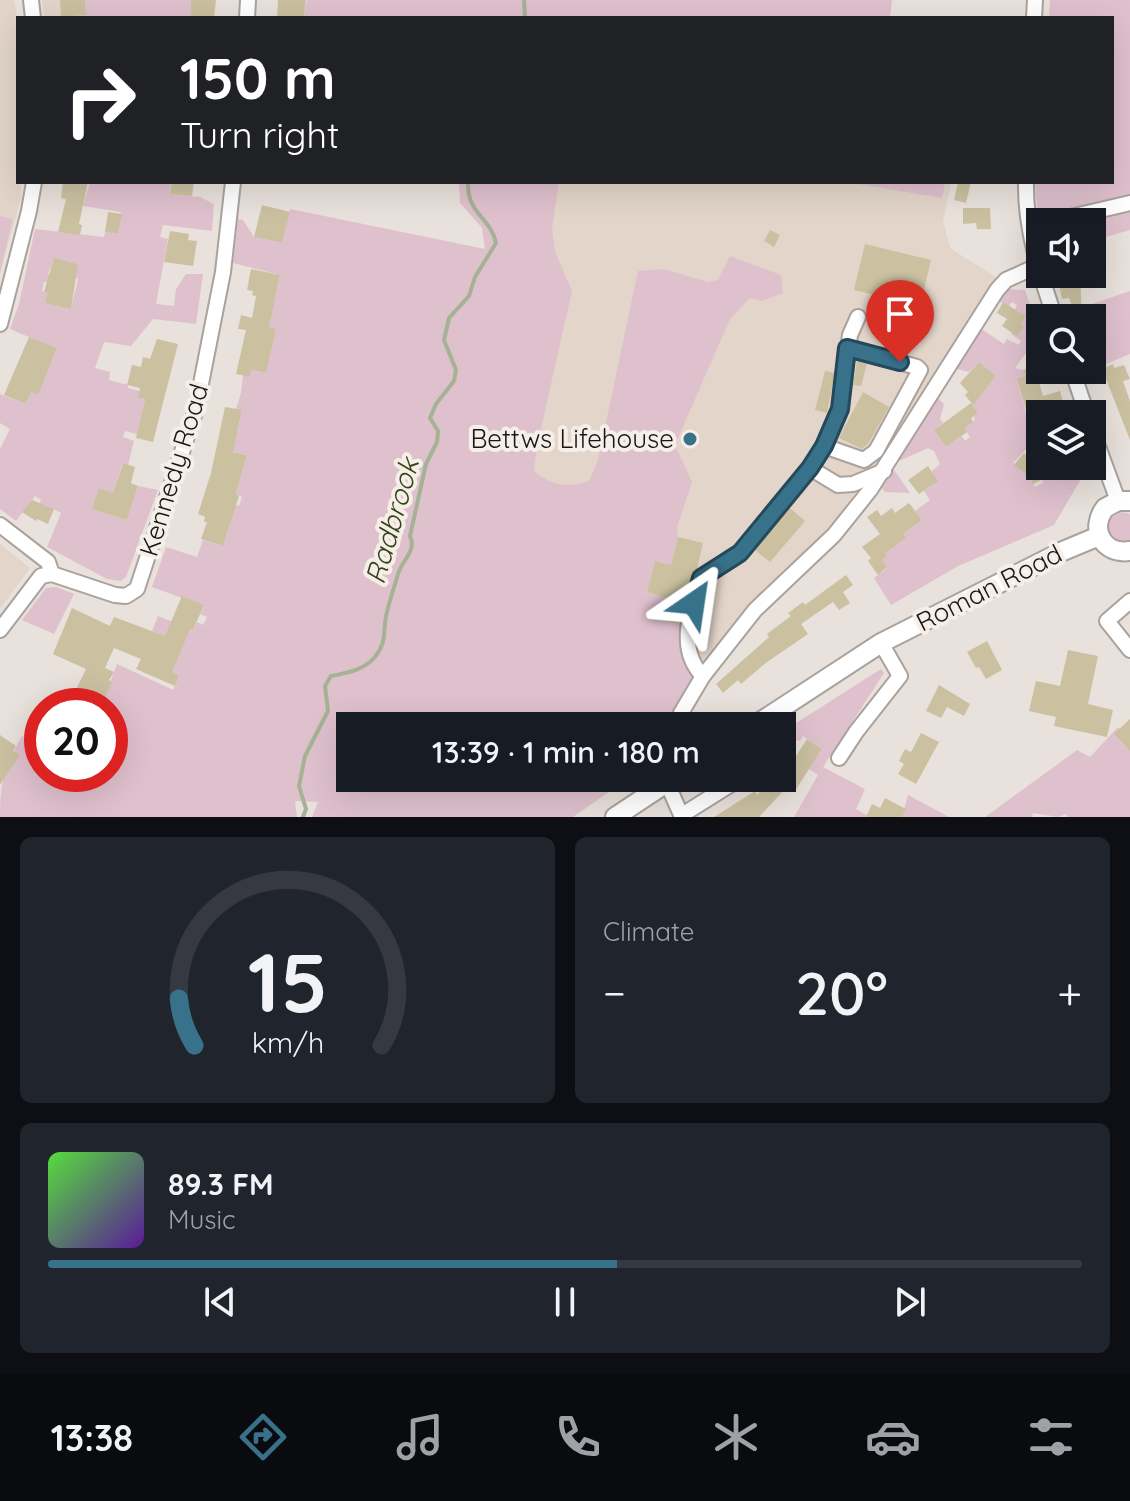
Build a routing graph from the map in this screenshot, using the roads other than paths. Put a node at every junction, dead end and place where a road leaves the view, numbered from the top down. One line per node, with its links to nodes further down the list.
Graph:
1 (34, 184): 9 (street)
2 (233, 184): 19 (street, Kennedy Road)
3 (1026, 184): 5 (street)
4 (1130, 203): 6 (street)
5 (1031, 208)
6 (1106, 209)
7 (1026, 270): 14 (street)
8 (858, 317): 10 (street)
9 (0, 324)
10 (847, 348): 11 (street); 11 (street)
11 (824, 446): 13 (street)
12 (1106, 461): 15 (street)
13 (810, 468): 14 (street); 24 (street)
14 (884, 470): 24 (street)
15 (1124, 501): 17 (main road)
16 (0, 525): 19 (street)
17 (1099, 536): 18 (main road); 22 (main road, Roman Road)
18 (1130, 551)
19 (52, 574): 21 (street)
20 (1130, 601): 23 (street)
21 (0, 630)
22 (881, 643): 26 (main road, Roman Road); 27 (street)
23 (1130, 650)
24 (703, 676): 25 (street)
25 (682, 712)
26 (775, 712)
27 (839, 758)
28 (652, 792): 32 (main road)
29 (674, 792): 31 (street)
30 (719, 792): 31 (street)
31 (682, 816)
32 (615, 817)

